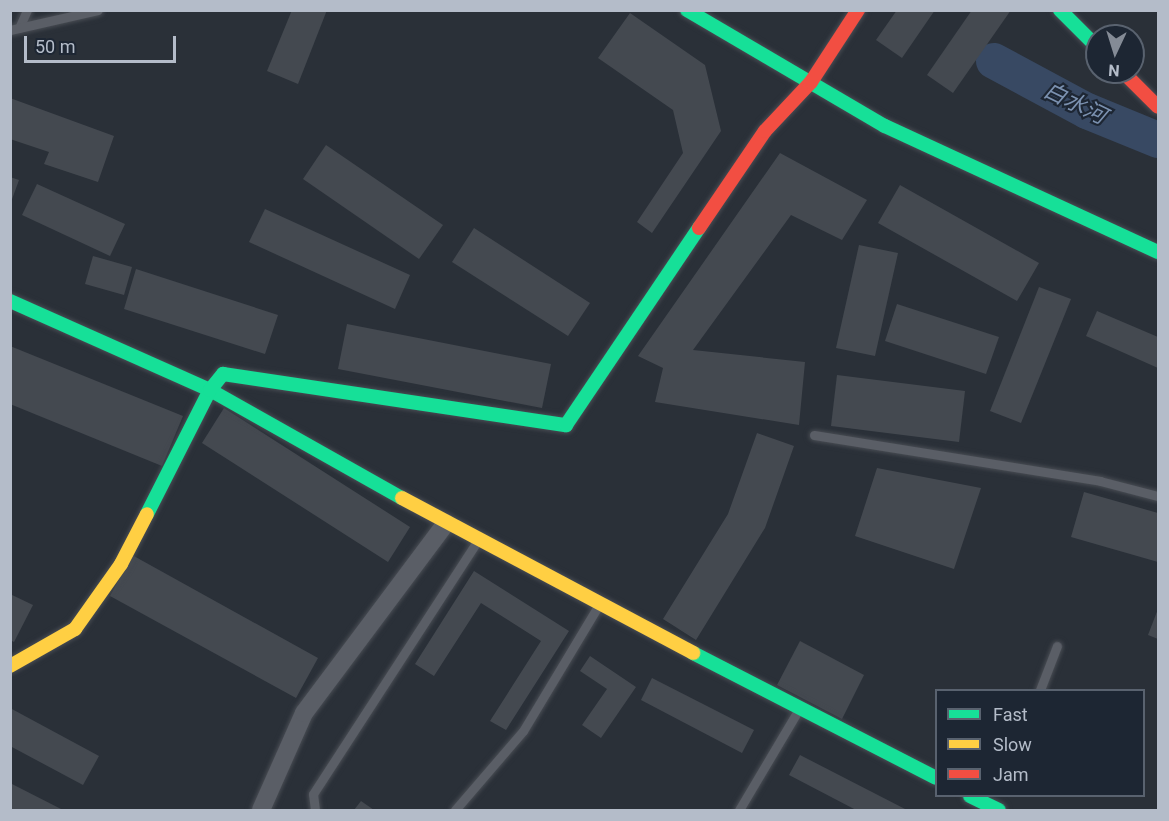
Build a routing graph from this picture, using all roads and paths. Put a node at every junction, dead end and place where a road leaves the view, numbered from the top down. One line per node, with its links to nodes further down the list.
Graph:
1 (27, 10): 6 (lane)
2 (98, 10): 6 (lane)
3 (687, 10): 8 (main road)
4 (858, 10): 8 (main road)
5 (1060, 10): 7 (main road)
6 (15, 29)
7 (1085, 35)
8 (811, 82): 11 (main road); 13 (main road)
9 (1135, 84): 10 (main road)
10 (1158, 107)
11 (1158, 252)
12 (10, 301): 13 (main road)
13 (210, 390): 16 (main road); 20 (main road)
14 (814, 435): 15 (lane)
15 (1158, 496)
16 (446, 523): 17 (main road); 26 (street)
17 (477, 541): 18 (main road); 27 (lane)
18 (600, 604): 22 (main road); 28 (lane)
19 (1057, 646): 21 (lane)
20 (10, 666)
21 (1040, 689)
22 (800, 707): 23 (main road); 29 (lane)
23 (935, 777)
24 (976, 797): 25 (main road)
25 (998, 805)
26 (261, 810)
27 (315, 810)
28 (455, 810)
29 (739, 810)

